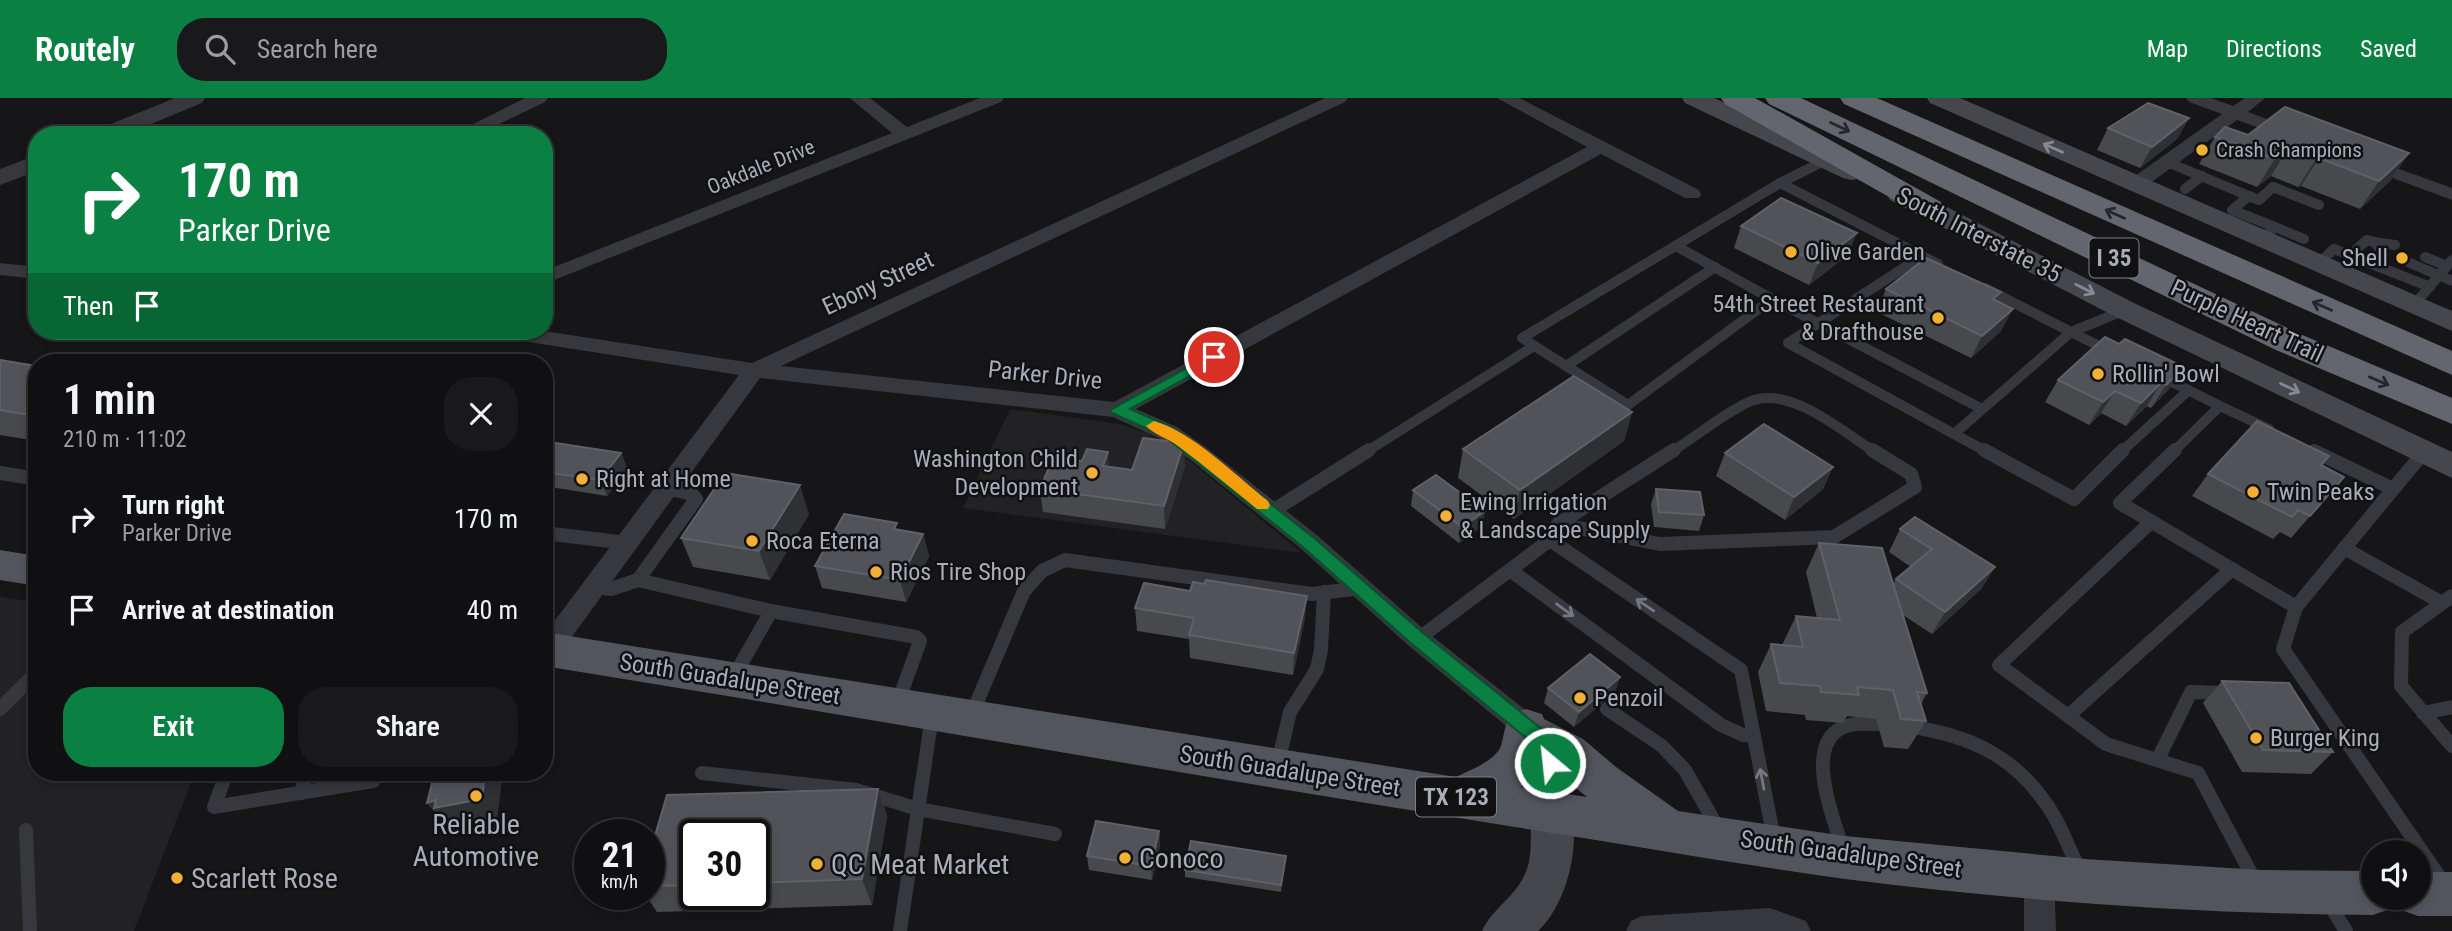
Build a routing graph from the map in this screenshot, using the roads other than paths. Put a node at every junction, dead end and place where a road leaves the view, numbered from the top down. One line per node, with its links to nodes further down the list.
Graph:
1 (194, 98): 16 (street)
2 (539, 98): 17 (street)
3 (859, 98): 18 (street)
4 (995, 98): 18 (street, Oakdale Drive)
5 (1339, 98): 66 (street, Ebony Street)
6 (1506, 98): 20 (street)
7 (1693, 98): 22 (main road, South Interstate 35)
8 (1735, 98): 35 (highway)
9 (1779, 98): 72 (highway, Purple Heart Trail / I 35, one-way to 72)
10 (1854, 98): 28 (highway, Purple Heart Trail / I 35)
11 (1883, 98): 28 (highway)
12 (1939, 98): 29 (main road, one-way to 12)
13 (2195, 98): 15 (street)
14 (2256, 98): 15 (street)
15 (2235, 113): 19 (street); 23 (street)
16 (126, 126)
17 (480, 126)
18 (905, 134): 51 (street, Oakdale Drive)
19 (2311, 142)
20 (1601, 147): 31 (street); 71 (street, Parker Drive)
21 (2350, 156): 32 (street)
22 (1826, 160): 27 (lane); 35 (main road, South Interstate 35)
23 (2167, 162): 25 (lane); 29 (street)
24 (28, 166): 26 (street)
25 (2202, 176): 30 (lane); 33 (lane)
26 (0, 178)
27 (1780, 183): 39 (lane); 43 (lane)
28 (2049, 185): 64 (highway, Purple Heart Trail / I 35, one-way to 28)
29 (2136, 185): 36 (main road)
30 (2185, 190)
31 (1692, 194)
32 (2452, 194)
33 (2249, 196): 34 (lane); 36 (lane)
34 (2319, 205)
35 (1930, 208): 57 (main road, South Interstate 35, one-way to 57)
36 (2226, 215): 40 (main road)
37 (2374, 242): 38 (lane); 41 (lane); 42 (lane)
38 (2395, 245)
39 (1676, 246): 47 (lane); 62 (lane)
40 (2312, 251): 42 (lane); 55 (main road)
41 (2382, 251)
42 (2350, 255): 55 (lane)
43 (1922, 256): 49 (lane); 58 (lane)
44 (2425, 257): 46 (lane)
45 (2410, 263): 52 (lane)
46 (2450, 263): 52 (lane)
47 (1715, 267): 56 (lane); 65 (lane)
48 (0, 268): 50 (street)
49 (1947, 269)
50 (28, 272)
51 (553, 274)
52 (2439, 276): 54 (lane); 55 (lane)
53 (1972, 281): 60 (lane)
54 (2452, 281)
55 (2422, 296): 59 (main road)
56 (1772, 299): 58 (lane); 65 (lane)
57 (2125, 310): 60 (lane); 76 (main road, South Interstate 35, one-way to 76)
58 (1820, 322): 70 (lane); 73 (lane)
59 (2452, 322)
60 (2071, 332): 63 (lane); 70 (lane)
61 (553, 339): 66 (street, Parker Drive)
62 (1534, 346): 65 (lane); 81 (lane)
63 (2118, 355)
64 (2452, 364)
65 (1566, 366)
66 (754, 370): 71 (street, Parker Drive); 79 (street, Ebony Street)
67 (2153, 373): 68 (lane)
68 (2189, 390): 69 (lane); 73 (lane)
69 (2220, 405): 74 (lane); 82 (lane)
70 (1982, 409): 73 (lane)
71 (1117, 410): 81 (street)
72 (2452, 412)
73 (1954, 434)
74 (2281, 435)
75 (2306, 447): 80 (lane)
76 (2438, 460): 80 (lane)
77 (0, 473): 78 (lane)
78 (28, 478)
79 (667, 488): 86 (street, Ebony Street); 92 (lane)
80 (2393, 489): 87 (lane)
81 (1271, 512): 94 (street)
82 (2151, 522): 89 (lane); 110 (lane)
83 (1558, 524): 83 (lane); 85 (lane)
84 (553, 534): 86 (lane)
85 (1550, 540): 91 (lane); 114 (lane, one-way to 85)
86 (627, 543): 93 (street, Ebony Street)
87 (2344, 548): 96 (lane); 97 (lane)
88 (0, 565): 90 (main road)
89 (2232, 569): 97 (lane); 110 (lane)
90 (28, 570)
91 (1510, 570): 99 (lane); 114 (lane, one-way to 114)
92 (638, 580): 93 (lane); 98 (lane)
93 (595, 587): 100 (street, Ebony Street)
94 (1361, 588): 95 (lane); 99 (street)
95 (1324, 593): 108 (lane); 117 (lane)
96 (2447, 599): 109 (lane)
97 (2296, 607): 137 (lane)
98 (771, 611): 102 (lane); 108 (lane)
99 (1418, 639): 113 (street)
100 (553, 641)
101 (553, 650): 102 (main road, South Guadalupe Street / TX 123)
102 (732, 680): 108 (main road, South Guadalupe Street / TX 123)
103 (28, 681): 106 (lane)
104 (2247, 694): 116 (lane)
105 (2451, 708): 109 (lane)
106 (0, 709)
107 (1607, 709): 129 (lane)
108 (933, 712): 117 (main road, South Guadalupe Street / TX 123); 124 (lane)
109 (2423, 713): 115 (lane)
110 (2068, 716): 116 (lane)
111 (1877, 724): 131 (lane)
112 (1902, 726): 133 (lane)
113 (1531, 731): 123 (main road); 125 (street); 126 (main road)
114 (1754, 736): 130 (lane, one-way to 114)
115 (2452, 746)
116 (2158, 759): 134 (lane)
117 (1276, 770): 123 (main road, South Guadalupe Street / TX 123)
118 (702, 773): 124 (lane)
119 (224, 781): 122 (lane)
120 (304, 781): 122 (lane)
121 (373, 781): 122 (lane)
122 (301, 793)
123 (1461, 798): 125 (main road, South Guadalupe Street / TX 123)
124 (918, 809): 128 (lane); 139 (lane)
125 (1552, 812): 126 (main road, South Guadalupe Street / TX 123); 140 (main road)
126 (1666, 828): 129 (main road, South Guadalupe Street / TX 123)
127 (26, 830): 138 (lane)
128 (1055, 834)
129 (1723, 836): 130 (main road, South Guadalupe Street / TX 123)
130 (1776, 846): 131 (main road, South Guadalupe Street / TX 123)
131 (1845, 857): 132 (main road, South Guadalupe Street / TX 123)
132 (2039, 877): 133 (main road, South Guadalupe Street / TX 123); 143 (street)
133 (2085, 881): 134 (main road, South Guadalupe Street / TX 123)
134 (2261, 892): 135 (main road, South Guadalupe Street / TX 123)
135 (2322, 893): 136 (main road, South Guadalupe Street / TX 123); 144 (lane)
136 (2361, 893)
137 (2440, 894)
138 (30, 931)
139 (900, 931)
140 (1505, 931)
141 (1642, 931): 142 (street)
142 (1795, 931)
143 (2040, 931)
144 (2346, 931)

